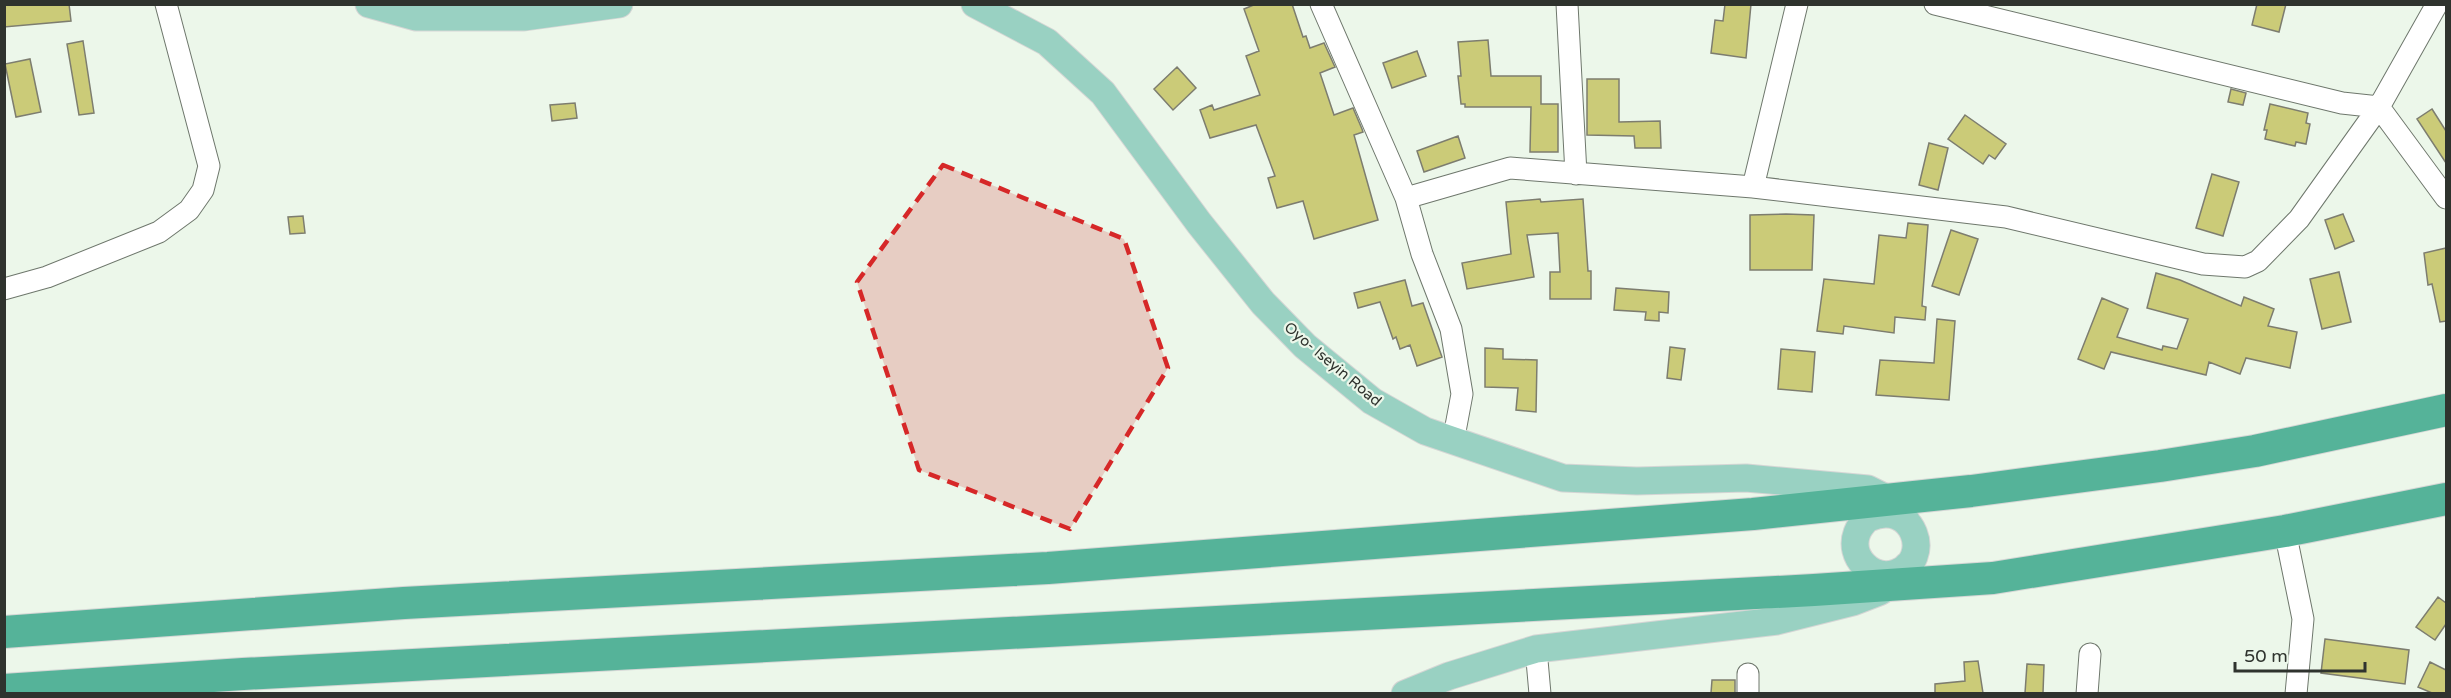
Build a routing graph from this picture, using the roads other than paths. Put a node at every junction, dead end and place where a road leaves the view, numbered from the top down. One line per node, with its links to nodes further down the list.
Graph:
1 (166, 4): 15 (street)
2 (369, 4): 3 (main road)
3 (619, 4)
4 (975, 4): 17 (main road, Oyo- Iseyin Road)
5 (1321, 4): 13 (street)
6 (1567, 4): 11 (street)
7 (1797, 4): 12 (street)
8 (1935, 4): 10 (street)
9 (2437, 4): 10 (street)
10 (2379, 107): 12 (street); 14 (street)
11 (1576, 174): 12 (street); 13 (street)
12 (1753, 187)
13 (1406, 198): 17 (street)
14 (2446, 198)
15 (4, 289)
16 (2446, 410): 21 (highway)
17 (1453, 442): 18 (main road, Oyo- Iseyin Road)
18 (1817, 483): 20 (main road); 21 (main road, Oyo- Iseyin Road)
19 (2446, 499): 22 (highway)
20 (1841, 504): 21 (highway); 21 (main road); 25 (highway)
21 (1880, 518): 23 (main road); 23 (main road)
22 (2284, 531): 23 (highway); 32 (street)
23 (1877, 575): 24 (main road); 24 (main road); 28 (highway)
24 (1815, 612): 26 (main road)
25 (4, 632)
26 (1536, 650): 29 (main road); 30 (street)
27 (2090, 654): 31 (street)
28 (4, 690)
29 (1405, 693)
30 (1540, 693)
31 (2087, 693)
32 (2296, 693)

